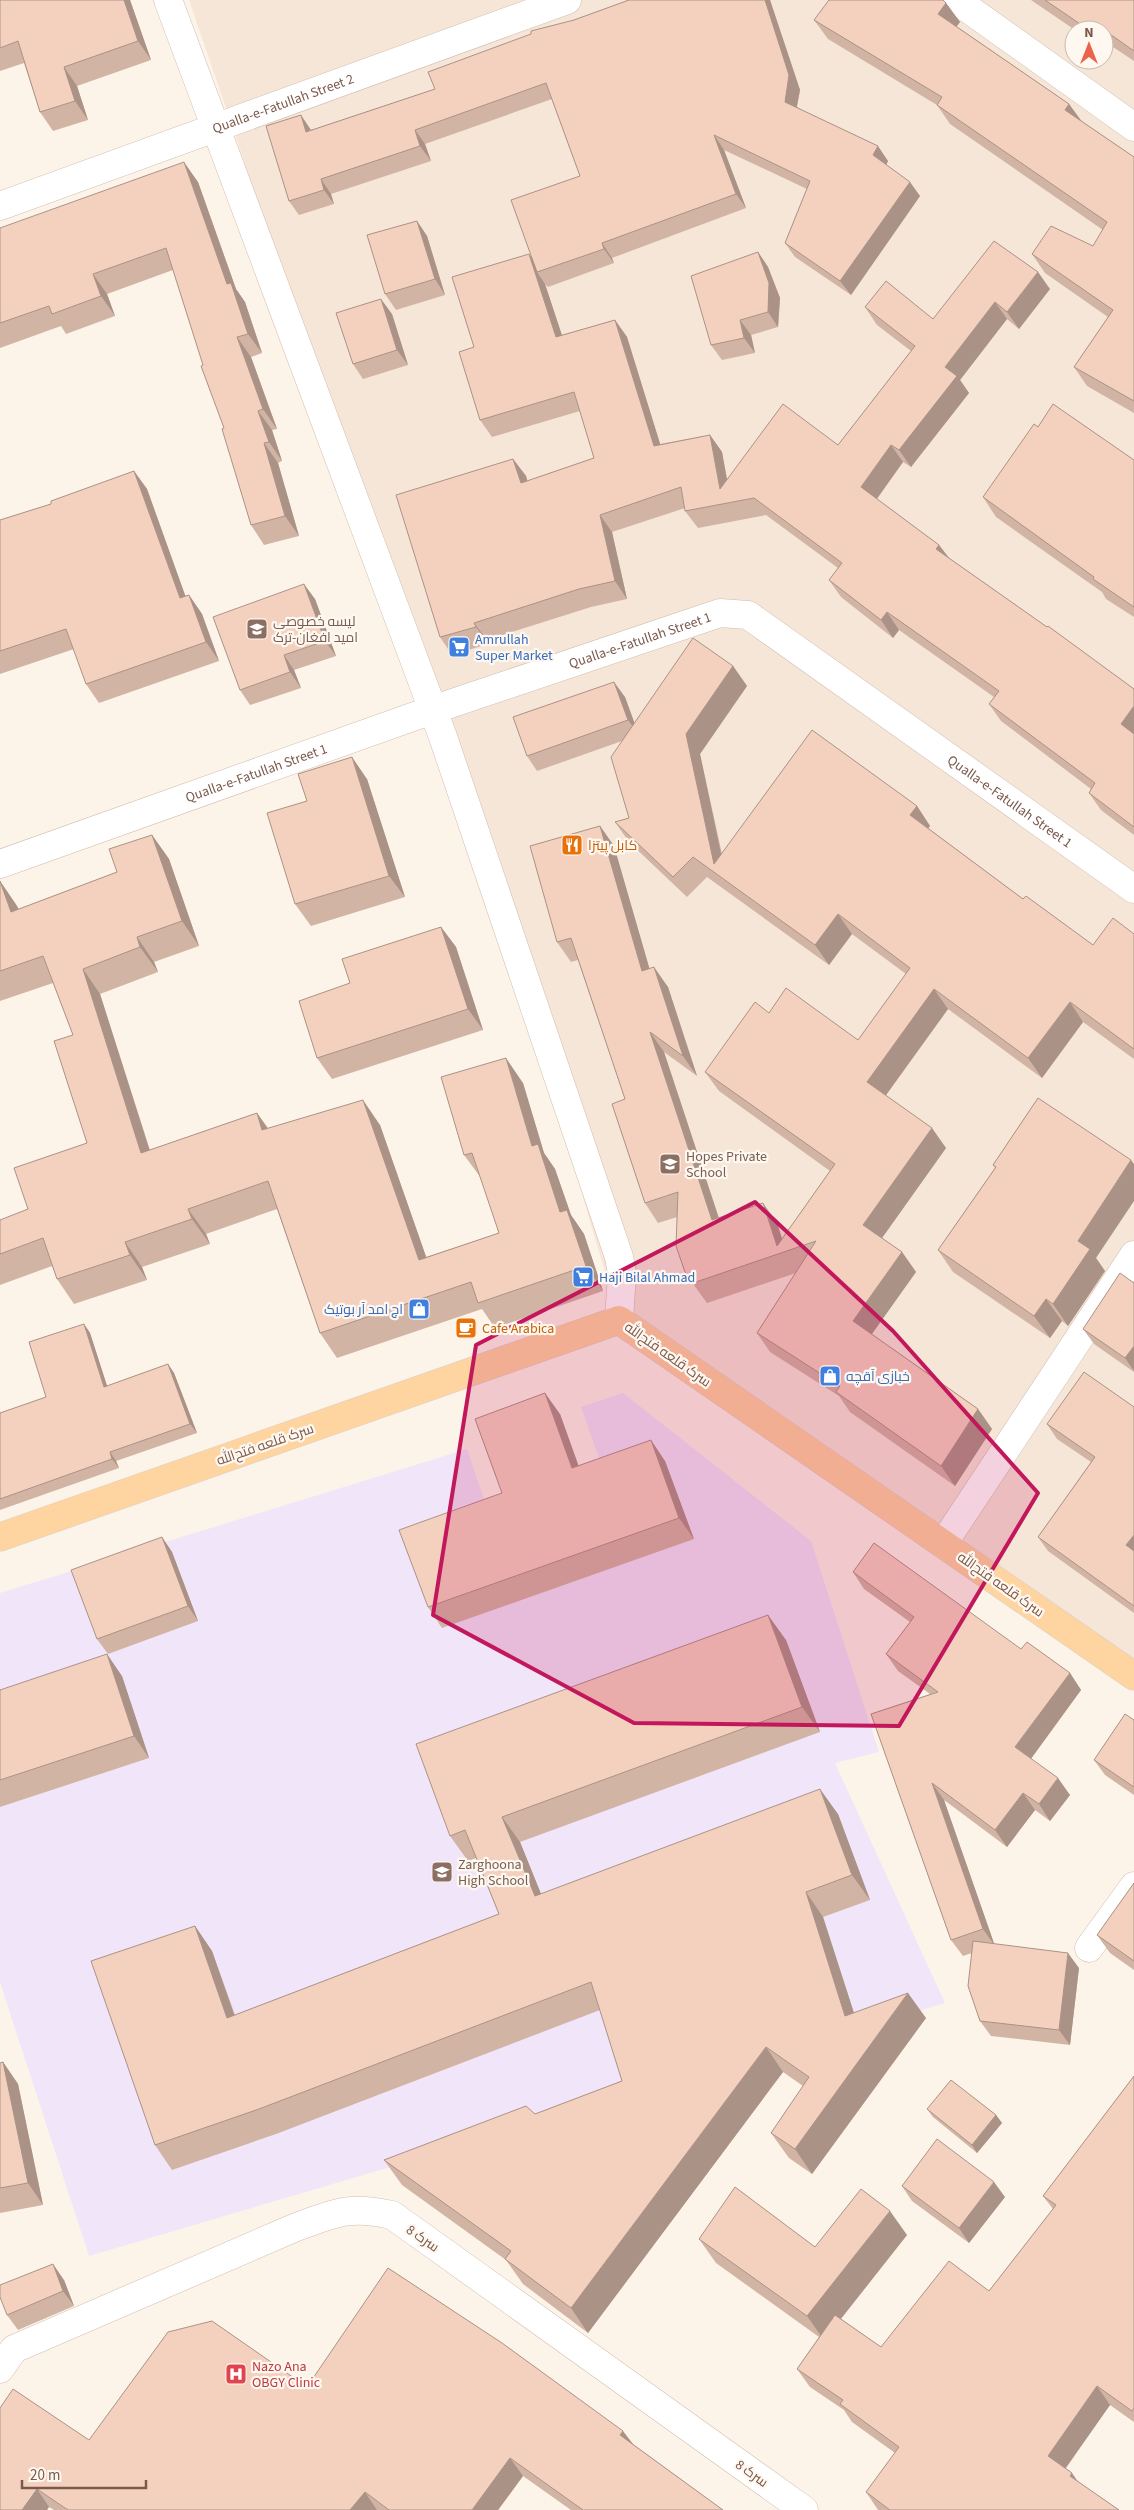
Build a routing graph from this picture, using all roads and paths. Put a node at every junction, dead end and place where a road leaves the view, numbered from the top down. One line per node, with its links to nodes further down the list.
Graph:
1 (168, 0): 5 (street)
2 (567, 0): 5 (street, Qualla-e-Fatullah Street 2)
3 (956, 0): 4 (street)
4 (1134, 127)
5 (216, 129): 6 (street, Qualla-e-Fatullah Street 2); 7 (street)
6 (0, 206)
7 (432, 710): 8 (street, Qualla-e-Fatullah Street 1); 9 (street, Qualla-e-Fatullah Street 1); 11 (street)
8 (0, 864)
9 (1134, 889)
10 (1134, 1255): 13 (street)
11 (619, 1320): 12 (main road, سرک قلعه فتح‌الله); 13 (main road, سرک قلعه فتح‌الله)
12 (0, 1537)
13 (943, 1544): 14 (main road, سرک قلعه فتح‌الله)
14 (1134, 1676)
15 (1134, 1886): 16 (street)
16 (1089, 1948)
17 (0, 2369): 18 (street, سرک 8)
18 (804, 2510)

